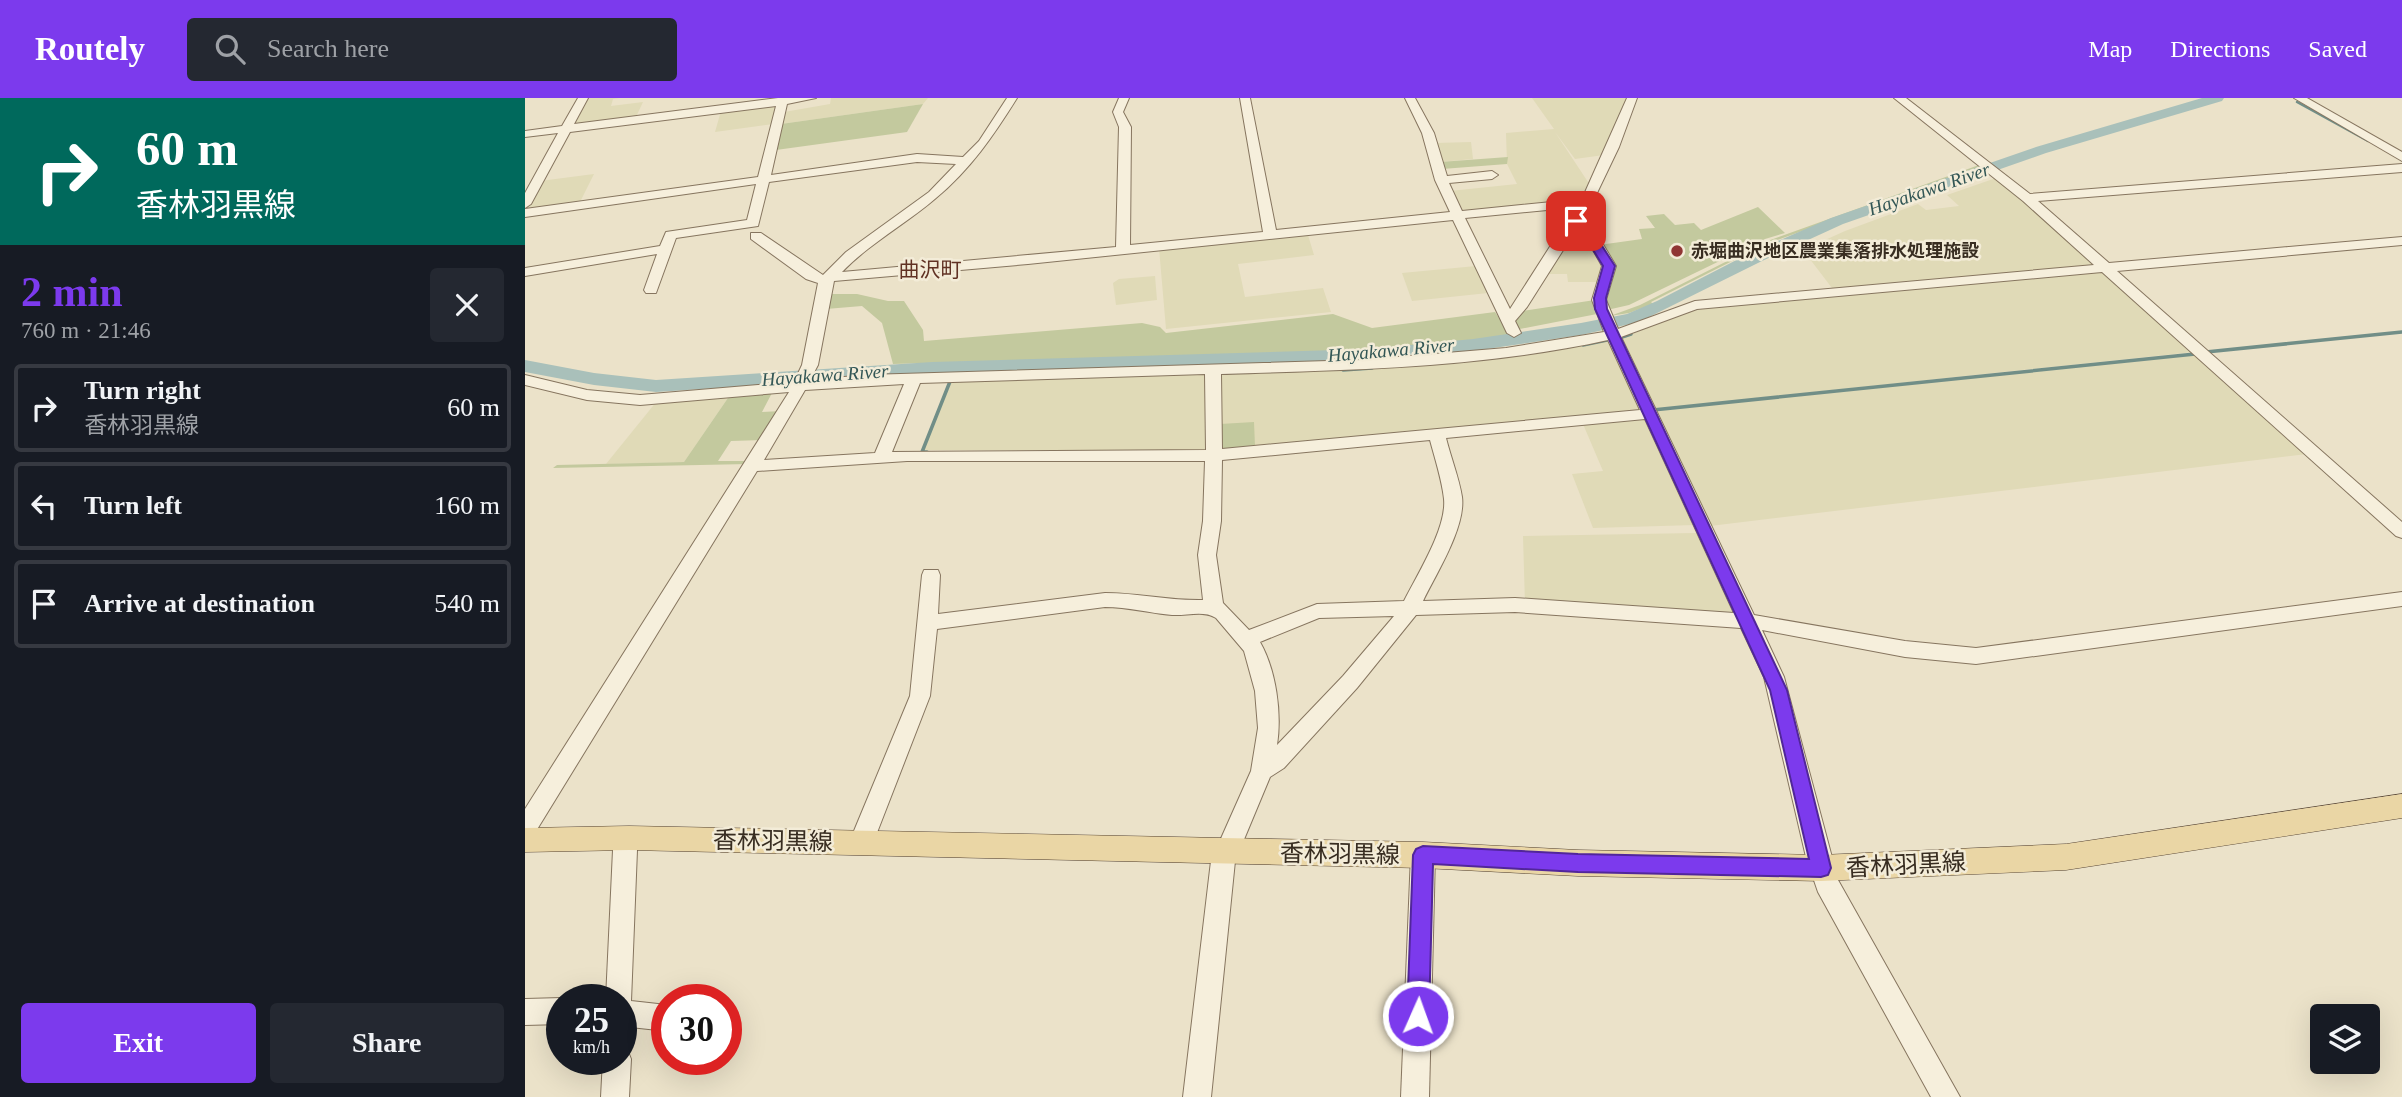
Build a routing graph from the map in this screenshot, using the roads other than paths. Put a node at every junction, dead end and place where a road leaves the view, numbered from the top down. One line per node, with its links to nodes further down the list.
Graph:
1 (583, 98): 11 (street)
2 (811, 98): 10 (street)
3 (1012, 98): 14 (street)
4 (1123, 98): 29 (street)
5 (1245, 98): 25 (street)
6 (1410, 98): 18 (street)
7 (1632, 98): 20 (street)
8 (1899, 98): 19 (street)
9 (2299, 98): 13 (street)
10 (782, 100): 11 (street); 17 (street)
11 (565, 129): 12 (street); 21 (street)
12 (525, 134)
13 (2402, 157)
14 (967, 161): 17 (street); 32 (street)
15 (2402, 168): 19 (street)
16 (1492, 175): 18 (street)
17 (764, 179): 22 (street); 28 (street)
18 (1441, 180): 23 (street)
19 (2027, 198): 30 (street)
20 (1586, 202): 23 (street); 24 (street)
21 (525, 204)
22 (525, 213)
23 (1458, 215): 24 (street); 25 (street)
24 (1580, 220): 34 (street)
25 (1270, 233): 29 (street)
26 (756, 236): 32 (street)
27 (2402, 241): 30 (street)
28 (665, 249): 31 (street); 33 (street)
29 (1123, 250): 32 (street)
30 (2107, 269): 34 (street); 45 (street)
31 (525, 272)
32 (828, 279): 35 (street)
33 (652, 290)
34 (1612, 333): 36 (street); 40 (street)
35 (809, 368): 39 (street)
36 (1213, 370): 37 (street); 42 (street)
37 (915, 379): 39 (street); 43 (street)
38 (525, 380): 39 (street)
39 (800, 385): 44 (street)
40 (1650, 414): 41 (street); 50 (street)
41 (1437, 435): 42 (street); 49 (street)
42 (1214, 455): 43 (street); 48 (street)
43 (881, 457): 44 (street)
44 (754, 466): 55 (street)
45 (2402, 531)
46 (931, 575): 51 (street)
47 (2402, 599): 50 (street)
48 (1214, 607): 51 (street); 52 (street)
49 (1410, 608): 50 (street); 52 (street); 53 (street)
50 (1747, 621): 61 (street)
51 (926, 623): 58 (street)
52 (1247, 639): 53 (street)
53 (1262, 771): 59 (street)
54 (2402, 806): 61 (main road, 香林羽黒線)
55 (525, 829)
56 (629, 838): 57 (main road, 香林羽黒線); 58 (main road, 香林羽黒線); 62 (street)
57 (525, 840)
58 (861, 843): 59 (main road, 香林羽黒線)
59 (1226, 851): 60 (main road, 香林羽黒線); 67 (street)
60 (1423, 855): 61 (main road, 香林羽黒線); 68 (street)
61 (1821, 868): 69 (street)
62 (620, 984)
63 (546, 1011): 64 (street)
64 (525, 1012)
65 (616, 1075): 66 (street)
66 (615, 1097)
67 (1197, 1097)
68 (1415, 1097)
69 (1947, 1097)

